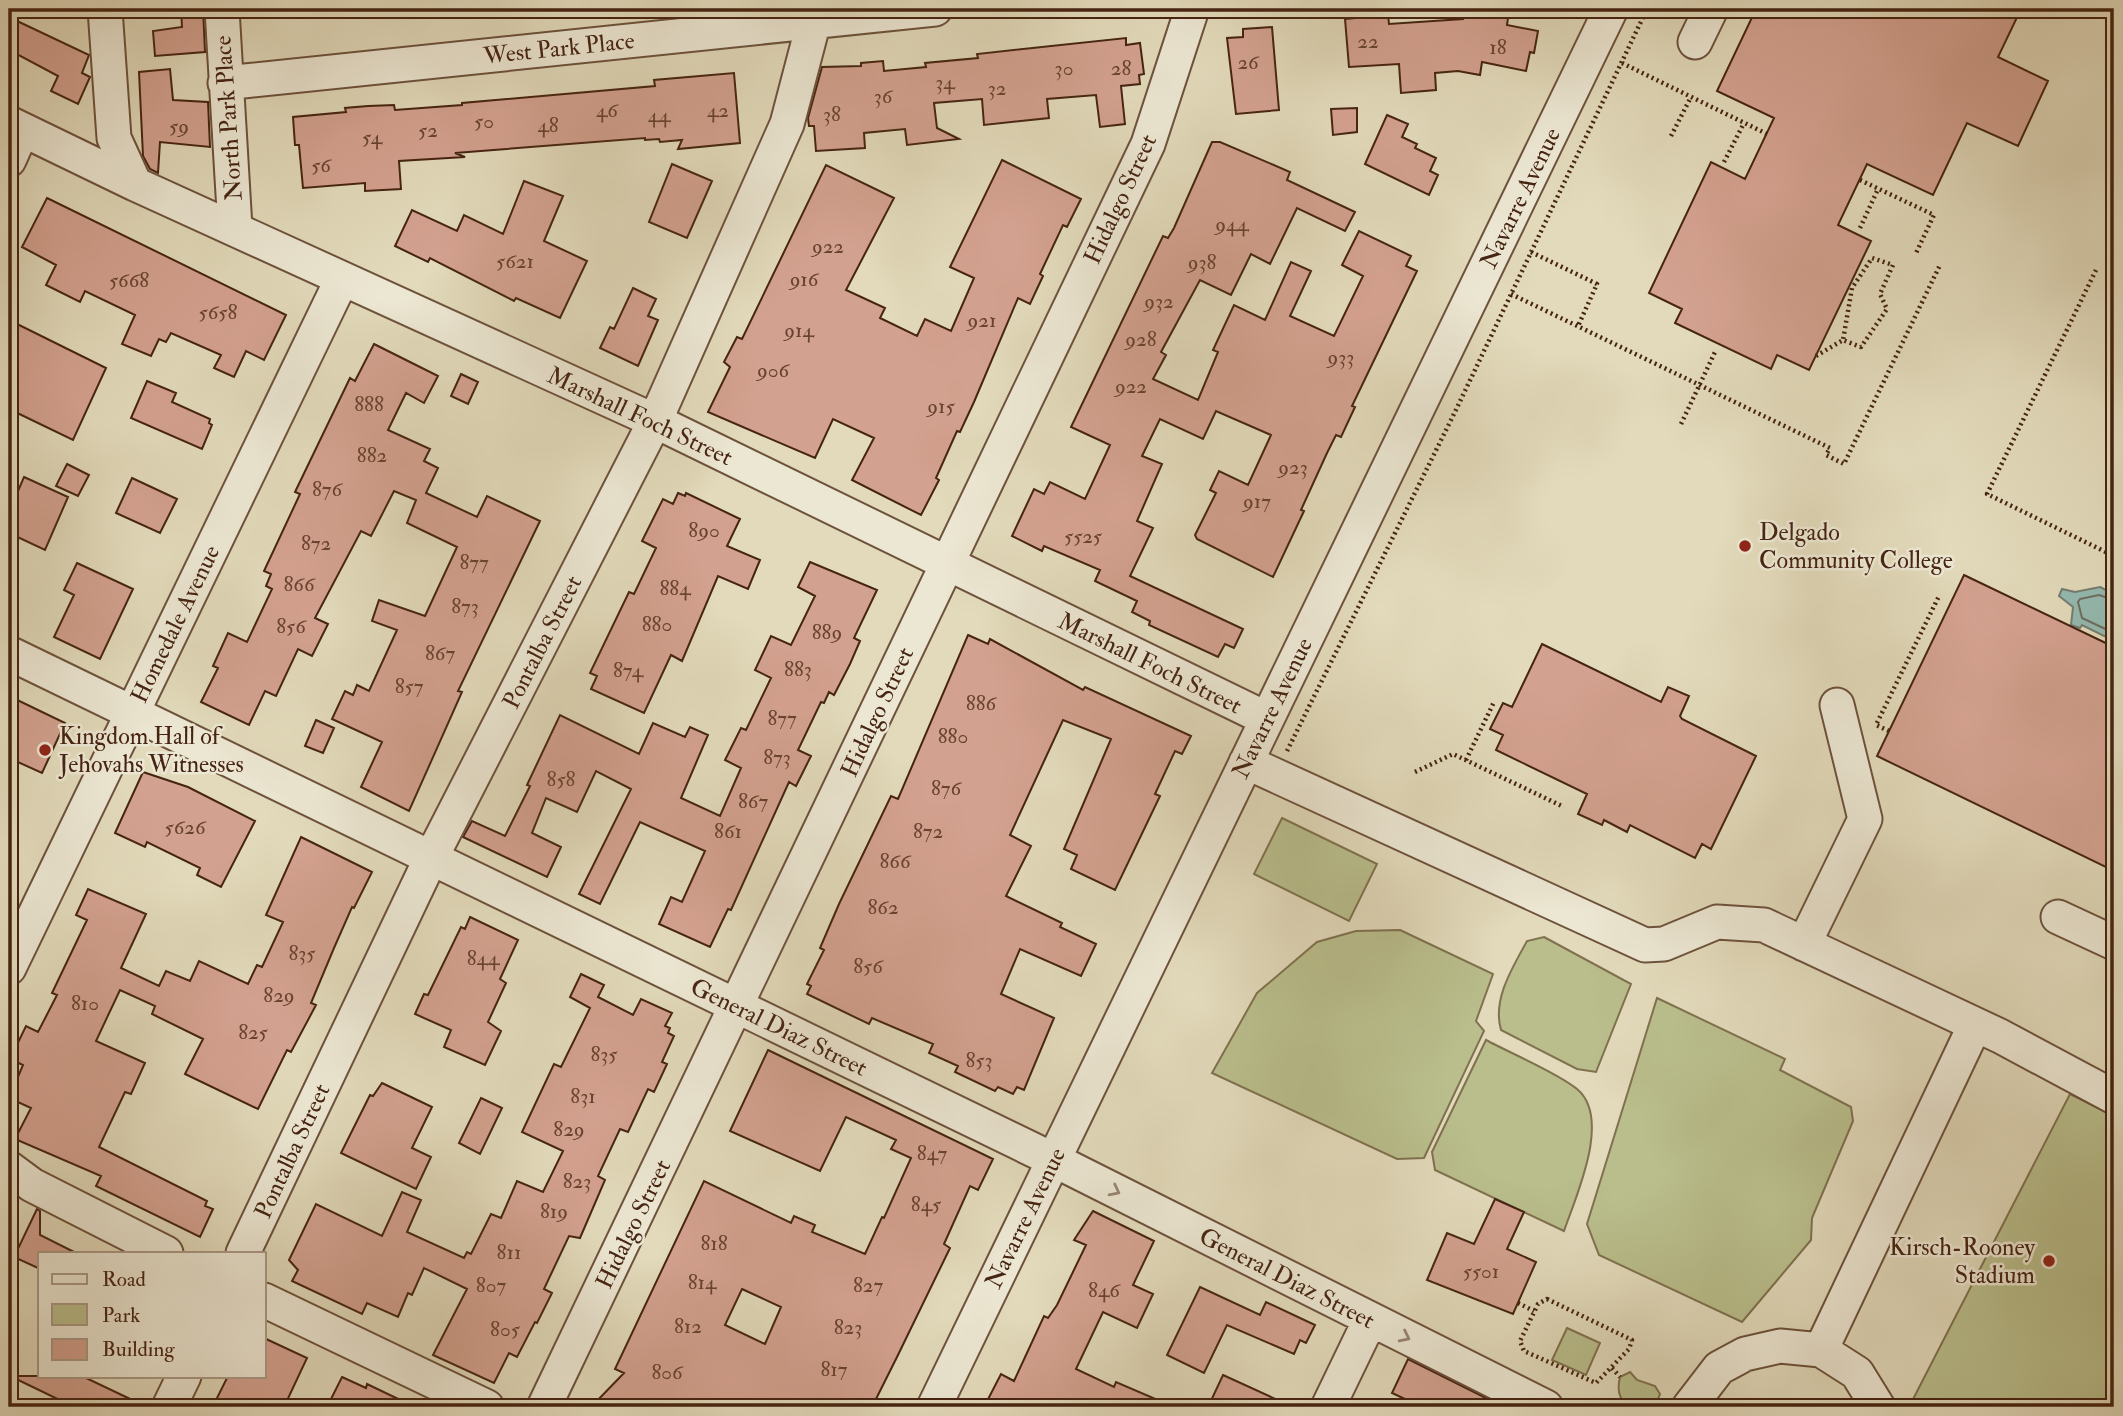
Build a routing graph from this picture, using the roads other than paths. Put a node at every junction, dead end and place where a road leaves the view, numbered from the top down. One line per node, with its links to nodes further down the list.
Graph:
1 (105, 9): 12 (street)
2 (222, 9): 9 (street, North Park Place)
3 (935, 9): 7 (street, West Park Place)
4 (1192, 9): 16 (street, Hidalgo Street)
5 (1611, 9): 20 (street, Navarre Avenue)
6 (1711, 9): 8 (street)
7 (814, 21): 9 (street, West Park Place); 15 (street, Pontalba Street)
8 (1695, 42)
9 (225, 83): 13 (street, North Park Place)
10 (15, 127): 11 (street); 12 (street, Marshall Foch Street)
11 (9, 160)
12 (135, 184): 13 (street, Marshall Foch Street)
13 (235, 228): 14 (street, Marshall Foch Street)
14 (342, 279): 15 (street, Marshall Foch Street); 19 (street, Homedale Avenue)
15 (655, 421): 16 (street, Marshall Foch Street); 22 (street, Pontalba Street)
16 (946, 564): 20 (street, Marshall Foch Street); 27 (street, Hidalgo Street)
17 (9, 653): 19 (street, General Diaz Street)
18 (1837, 705): 25 (street)
19 (132, 713): 22 (street, General Diaz Street); 26 (street, Homedale Avenue)
20 (1266, 719): 21 (street, Navarre Avenue)
21 (1261, 768): 25 (street); 30 (street, Navarre Avenue)
22 (431, 859): 27 (street, General Diaz Street); 33 (street, Pontalba Street)
23 (2058, 917): 24 (street)
24 (2114, 943)
25 (1804, 944): 28 (street)
26 (9, 968)
27 (738, 1007): 30 (street, General Diaz Street); 40 (street, Hidalgo Street)
28 (1975, 1025): 29 (street); 36 (street)
29 (2114, 1097)
30 (1054, 1160): 35 (street, General Diaz Street, one-way to 35); 41 (street, Navarre Avenue)
31 (9, 1168): 32 (street)
32 (164, 1252)
33 (243, 1252)
34 (266, 1301): 39 (street)
35 (1370, 1320): 42 (street); 43 (street, General Diaz Street, one-way to 43)
36 (1821, 1350): 44 (street); 45 (street)
37 (183, 1378): 38 (street)
38 (169, 1407)
39 (487, 1407)
40 (544, 1407)
41 (934, 1407)
42 (1328, 1407)
43 (1546, 1407)
44 (1689, 1407)
45 (1878, 1407)

